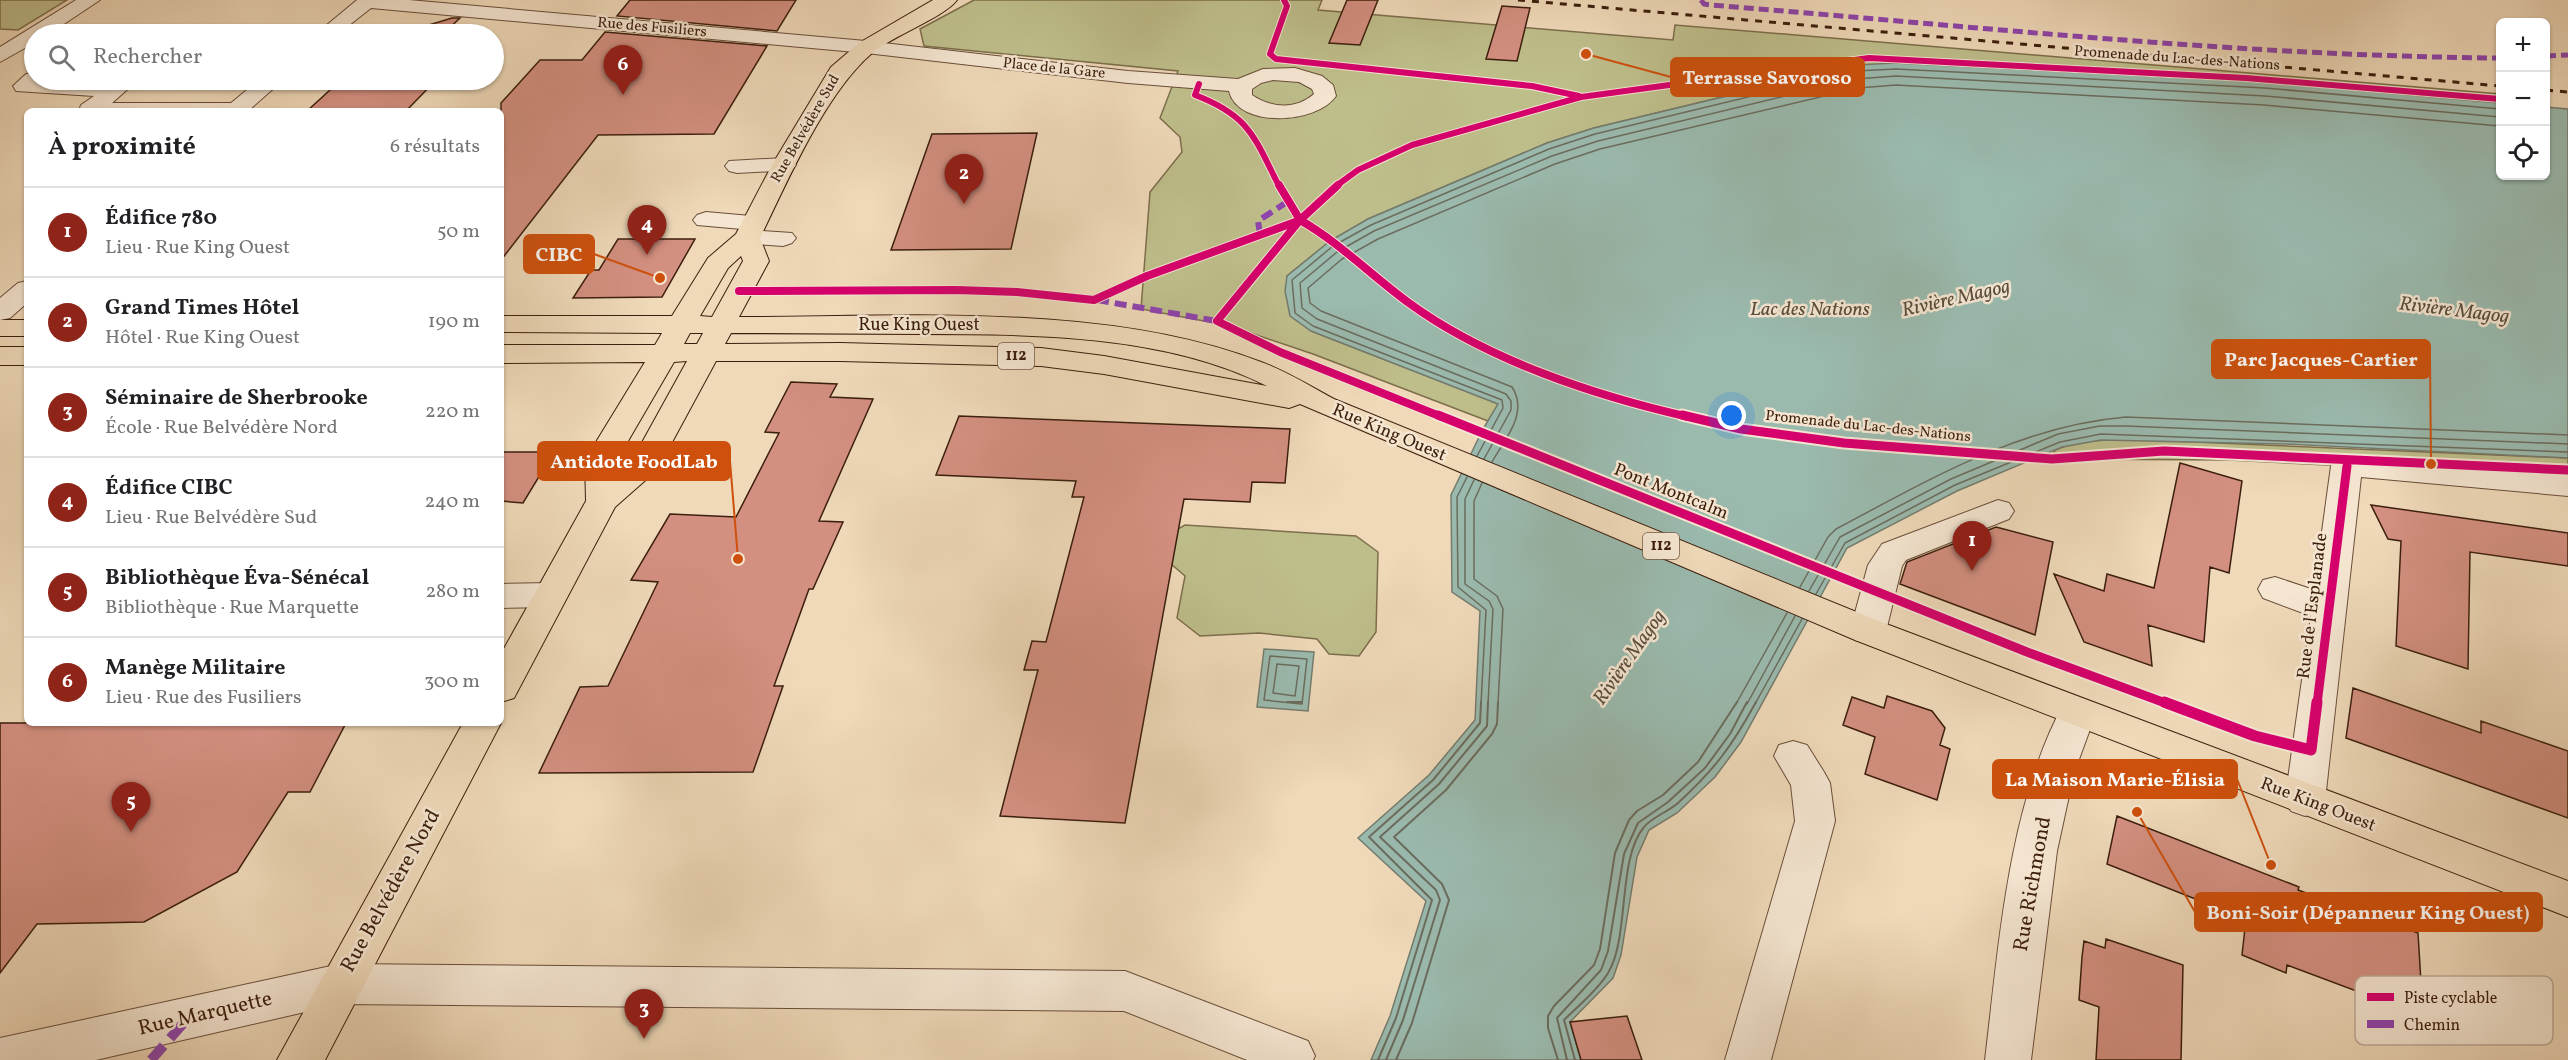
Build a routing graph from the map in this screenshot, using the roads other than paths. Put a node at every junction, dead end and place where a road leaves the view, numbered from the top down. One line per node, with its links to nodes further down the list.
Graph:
1 (90, 0): 4 (street)
2 (947, 0): 7 (main road, Rue Belvédère Sud)
3 (368, 1): 5 (street); 7 (street, Rue des Fusiliers)
4 (52, 24)
5 (339, 24)
6 (24, 41): 10 (street)
7 (866, 48): 11 (street, Place de la Gare); 17 (main road, Rue Belvédère Sud)
8 (1076, 50): 11 (street)
9 (24, 54): 10 (street)
10 (2, 55)
11 (1062, 70): 12 (street, Place de la Gare)
12 (1242, 86)
13 (115, 90): 15 (street)
14 (260, 90): 16 (street)
15 (92, 108)
16 (238, 108)
17 (784, 165): 18 (street); 20 (main road, Rue Belvédère Sud)
18 (737, 166)
19 (706, 220): 20 (street)
20 (750, 230): 21 (street); 25 (main road, Rue Belvédère Sud); 26 (main road)
21 (783, 238)
22 (24, 292): 23 (street)
23 (0, 312)
24 (504, 324): 25 (main road, Rue King Ouest / 112)
25 (681, 324): 26 (main road, Rue King Ouest / 112); 31 (main road)
26 (722, 325): 29 (main road); 34 (main road, Rue King Ouest / 112)
27 (0, 328): 28 (main road)
28 (24, 328)
29 (704, 353): 31 (main road, Rue King Ouest / 112); 34 (main road, Rue King Ouest / 112); 36 (main road)
30 (504, 354): 31 (main road, Rue King Ouest / 112)
31 (664, 354): 36 (main road)
32 (0, 356): 33 (main road)
33 (24, 356)
34 (1323, 405): 42 (main road, Rue King Ouest / 112)
35 (2568, 486): 41 (street, Rue de l'Esplanade)
36 (602, 501): 39 (main road)
37 (1998, 511): 42 (street)
38 (2275, 590): 41 (street)
39 (551, 595): 40 (street); 43 (main road)
40 (504, 596)
41 (2329, 609): 47 (street, Rue de l'Esplanade)
42 (1868, 631): 44 (main road, Rue King Ouest / 112)
43 (504, 677)
44 (2077, 713): 47 (main road, Rue King Ouest / 112); 54 (street, Rue Richmond)
45 (480, 726): 49 (main road, Rue Belvédère Nord)
46 (1793, 756): 53 (street)
47 (2305, 800): 48 (main road, Rue King Ouest / 112)
48 (2568, 899)
49 (340, 984): 50 (street, Rue Marquette); 51 (street, Rue Marquette); 52 (main road, Rue Belvédère Nord)
50 (1292, 1056)
51 (0, 1060)
52 (300, 1060)
53 (1748, 1060)
54 (2008, 1060)

